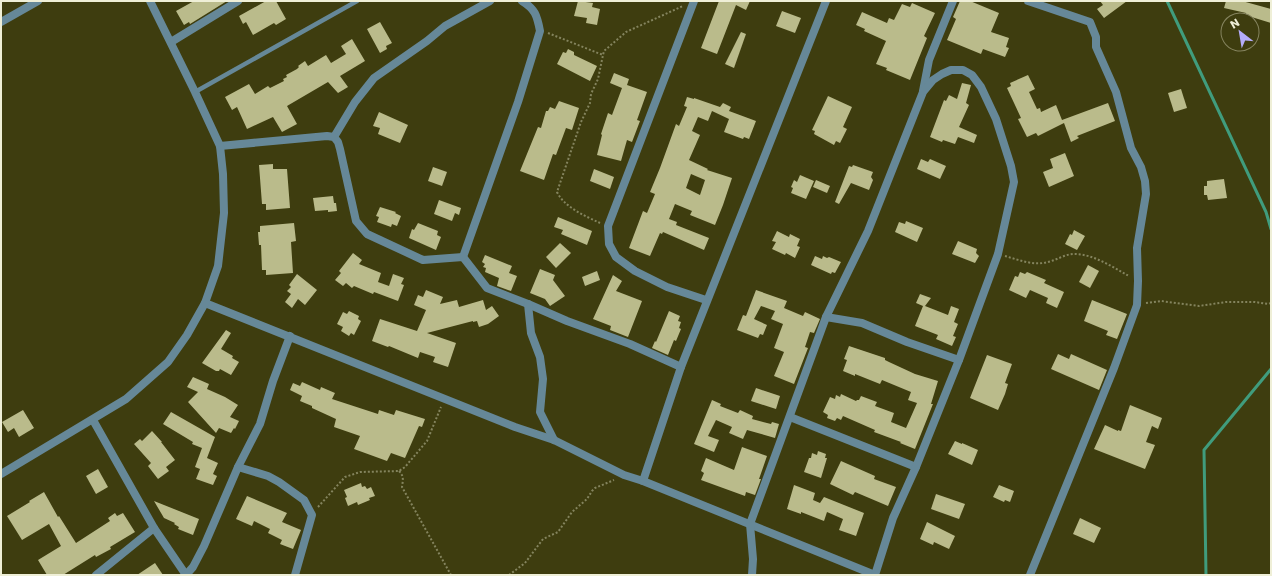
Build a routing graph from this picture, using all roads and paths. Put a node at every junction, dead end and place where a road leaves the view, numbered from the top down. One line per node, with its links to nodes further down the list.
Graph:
1 (38, 1): 11 (street)
2 (150, 1): 13 (street)
3 (238, 1): 13 (street)
4 (358, 1): 15 (lane)
5 (490, 1): 17 (street)
6 (522, 1): 12 (street)
7 (694, 1): 14 (path); 19 (street)
8 (826, 1): 23 (street)
9 (953, 1): 16 (street)
10 (1028, 1): 22 (street)
11 (1, 21)
12 (540, 30): 14 (path); 21 (street)
13 (171, 42): 15 (street)
14 (603, 55): 19 (path)
15 (195, 92): 18 (street)
16 (923, 92): 20 (street); 28 (street)
17 (334, 137): 18 (street); 21 (street)
18 (220, 146): 24 (street)
19 (608, 226): 23 (street)
20 (998, 254): 22 (path); 30 (street)
21 (463, 257): 26 (street)
22 (1138, 281): 27 (street)
23 (706, 300): 31 (street)
24 (205, 302): 29 (street); 34 (street)
25 (1271, 303): 27 (path)
26 (528, 304): 31 (street); 35 (street)
27 (1137, 305): 52 (street)
28 (826, 317): 30 (street); 33 (street)
29 (290, 336): 32 (street); 36 (street)
30 (959, 360): 37 (street)
31 (681, 367): 41 (street)
32 (444, 398): 35 (street); 38 (path)
33 (790, 417): 37 (street); 43 (street)
34 (93, 420): 39 (street); 44 (street)
35 (554, 440): 40 (street)
36 (238, 467): 42 (street); 46 (street)
37 (916, 468): 51 (street)
38 (399, 471): 42 (path); 48 (path)
39 (1, 474)
40 (624, 475): 41 (street); 49 (path)
41 (643, 481): 43 (street)
42 (312, 515): 47 (street)
43 (750, 524): 50 (street); 51 (street)
44 (154, 528): 45 (street); 46 (street)
45 (96, 575)
46 (186, 575)
47 (295, 575)
48 (451, 575)
49 (509, 575)
50 (752, 575)
51 (875, 575)
52 (1030, 575)

